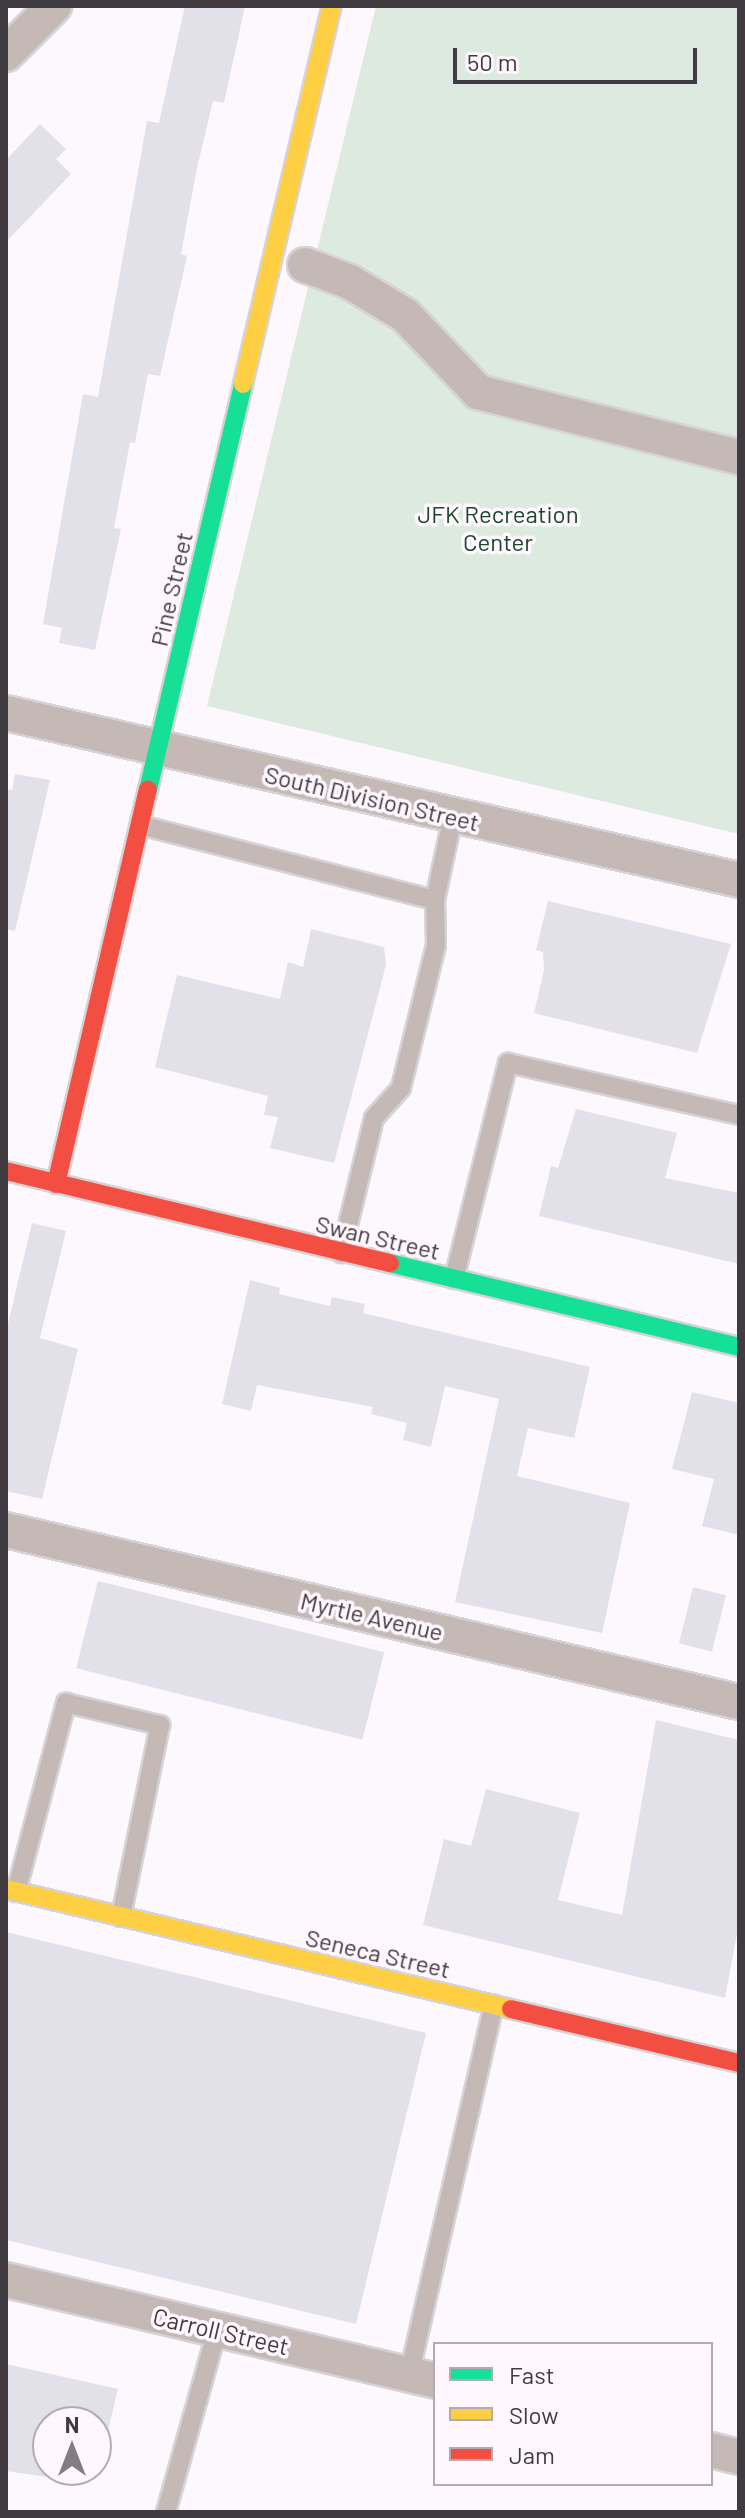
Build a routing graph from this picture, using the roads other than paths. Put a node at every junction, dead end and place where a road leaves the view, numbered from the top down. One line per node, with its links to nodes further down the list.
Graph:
1 (54, 6): 3 (street)
2 (332, 6): 7 (main road, Pine Street)
3 (6, 54)
4 (305, 265): 5 (street)
5 (739, 457)
6 (6, 713): 7 (street, South Division Street)
7 (158, 749): 8 (street, South Division Street); 9 (main road, Pine Street)
8 (453, 816): 10 (street, South Division Street); 11 (lane)
9 (140, 825): 11 (lane); 14 (main road, Pine Street)
10 (739, 880)
11 (435, 900): 15 (lane)
12 (739, 1115): 16 (lane)
13 (6, 1171): 14 (main road, Swan Street)
14 (56, 1184): 15 (main road, Swan Street)
15 (341, 1253): 16 (main road, Swan Street)
16 (454, 1279): 17 (main road, Swan Street)
17 (739, 1347)
18 (6, 1530): 19 (street, Myrtle Avenue)
19 (739, 1702)
20 (11, 1890): 21 (main road, Seneca Street); 21 (lane)
21 (121, 1917): 22 (main road, Seneca Street)
22 (494, 2005): 23 (main road, Seneca Street); 26 (lane)
23 (739, 2063)
24 (6, 2280): 25 (street, Carroll Street)
25 (217, 2330): 26 (street, Carroll Street); 29 (lane)
26 (422, 2378)
27 (713, 2450): 28 (street)
28 (739, 2457)
29 (170, 2511)

